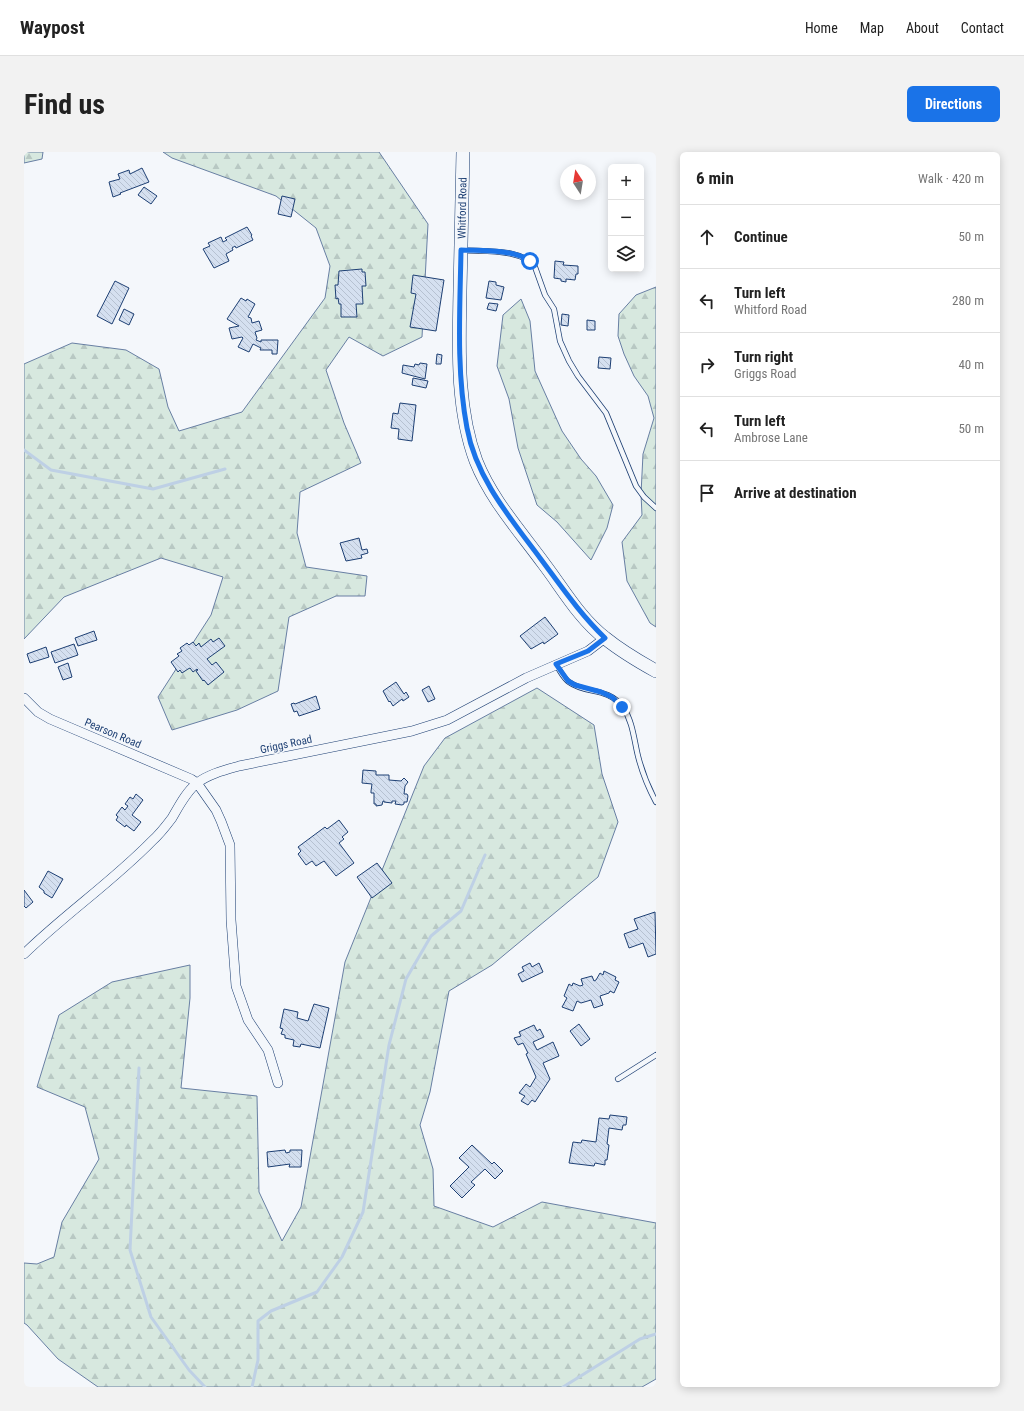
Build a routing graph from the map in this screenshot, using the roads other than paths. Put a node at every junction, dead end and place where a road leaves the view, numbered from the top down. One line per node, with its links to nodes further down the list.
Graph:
1 (462, 152): 2 (main road, Whitford Road)
2 (461, 250): 3 (lane); 4 (main road, Whitford Road)
3 (656, 508)
4 (605, 638): 5 (street, Griggs Road); 6 (main road, Whitford Road)
5 (556, 664): 8 (street, Griggs Road); 9 (lane)
6 (656, 671)
7 (24, 698): 8 (street, Pearson Road)
8 (197, 783): 10 (street, Griggs Road); 13 (street)
9 (656, 802)
10 (24, 954)
11 (656, 1055): 12 (lane)
12 (618, 1079)
13 (278, 1083)

